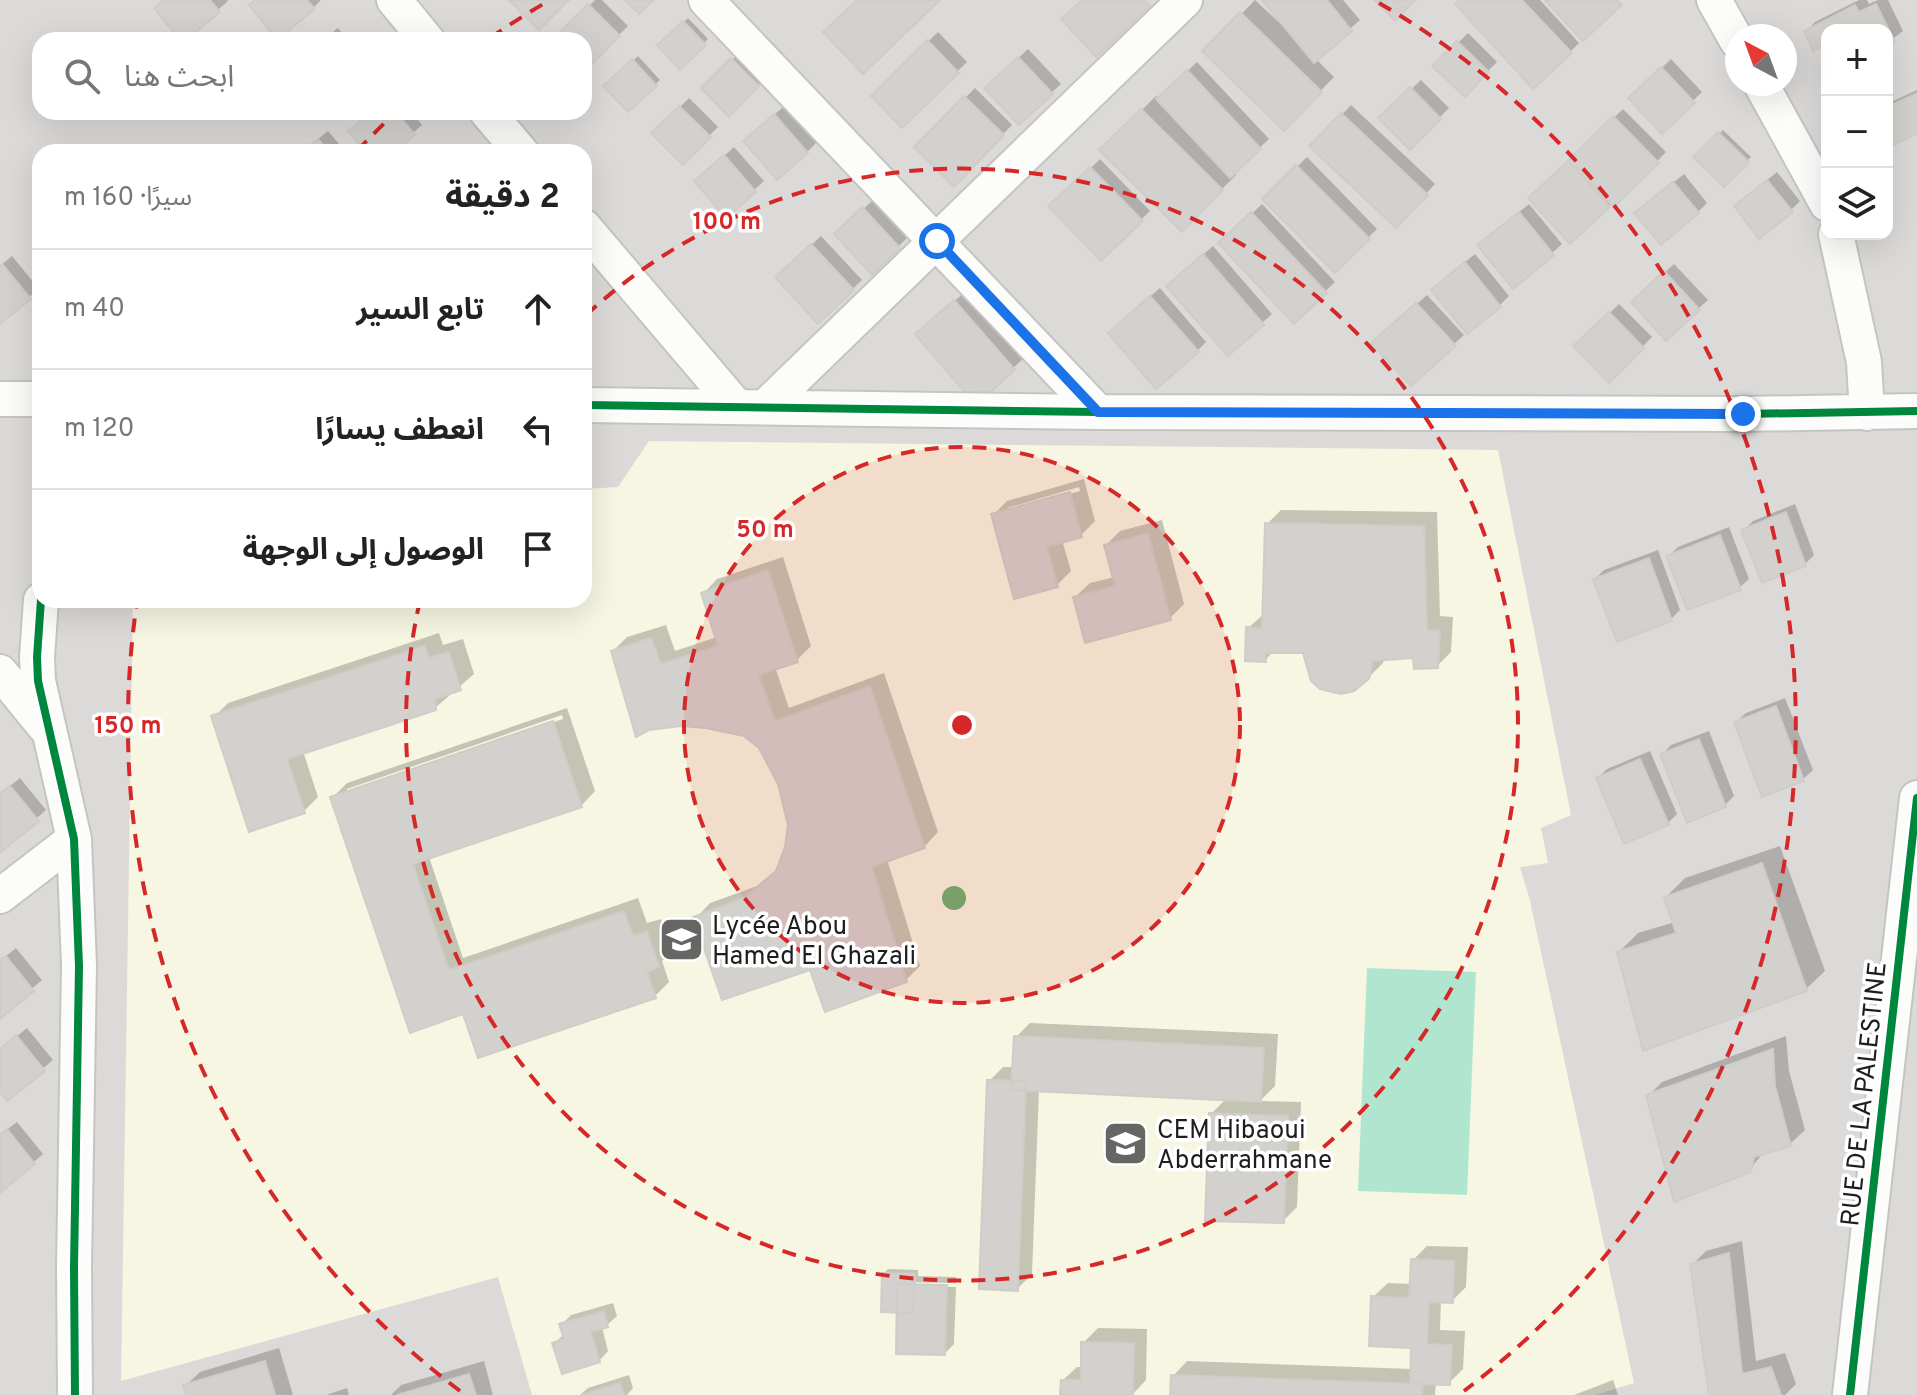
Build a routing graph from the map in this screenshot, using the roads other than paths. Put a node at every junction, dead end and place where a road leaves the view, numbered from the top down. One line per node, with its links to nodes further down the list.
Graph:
1 (706, 0): 13 (street)
2 (1714, 0): 5 (street)
3 (405, 4): 6 (street)
4 (1172, 4): 13 (street)
5 (1727, 24)
6 (422, 32)
7 (1768, 96): 10 (street)
8 (494, 120): 9 (street)
9 (514, 144)
10 (1821, 193)
11 (592, 236): 17 (street)
12 (1837, 240): 20 (street)
13 (937, 241): 17 (street); 19 (street)
14 (0, 399): 15 (street)
15 (32, 399)
16 (592, 405): 17 (street)
17 (751, 407): 19 (street)
18 (1917, 411): 20 (street)
19 (1098, 412): 20 (street)
20 (1867, 413)
21 (41, 608): 23 (street)
22 (0, 672): 23 (street)
23 (48, 730): 25 (street)
24 (1917, 798): 28 (street, RUE DE LA PALESTINE)
25 (74, 839): 26 (street); 27 (street)
26 (0, 896)
27 (75, 1395)
28 (1850, 1395)

